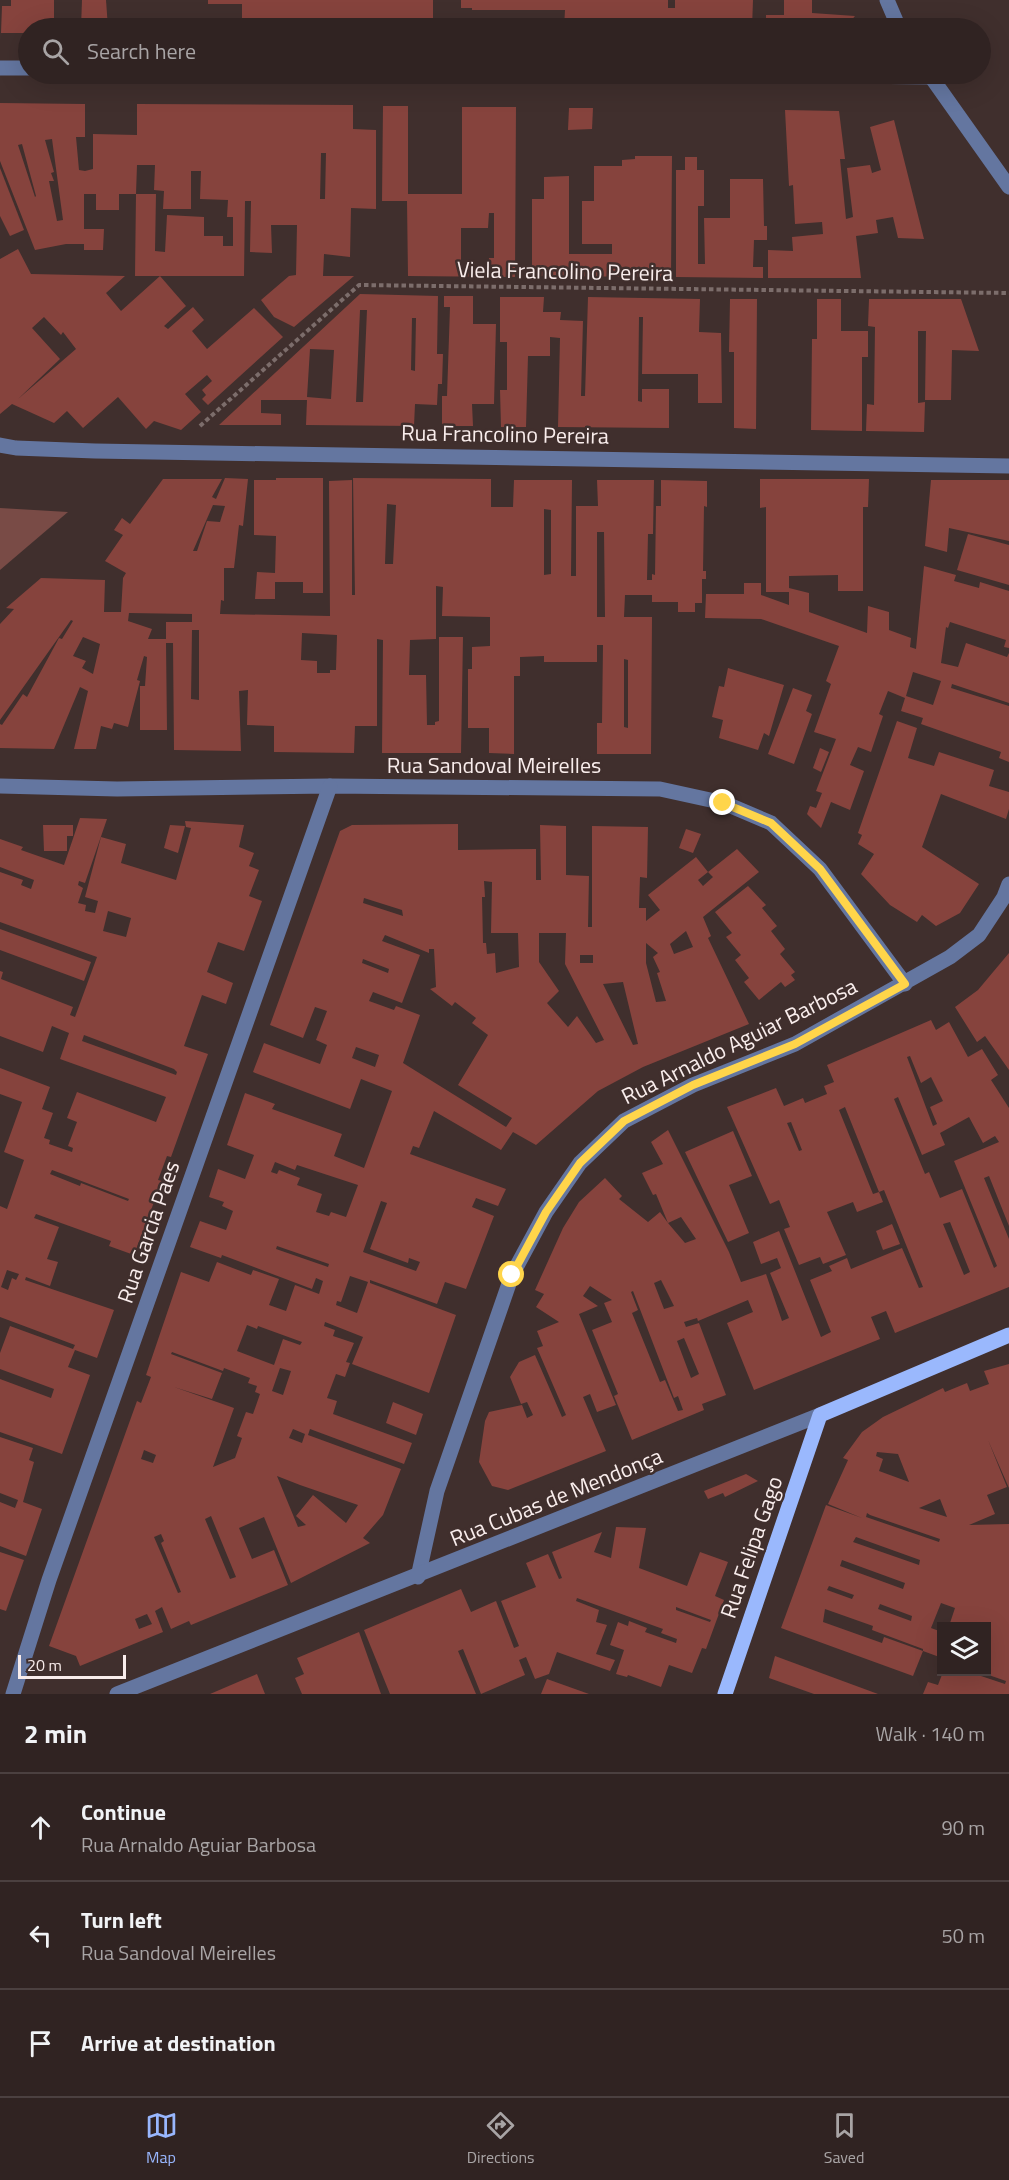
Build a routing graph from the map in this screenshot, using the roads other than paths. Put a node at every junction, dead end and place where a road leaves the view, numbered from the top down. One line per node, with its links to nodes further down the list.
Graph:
1 (886, 0): 2 (street)
2 (894, 18)
3 (0, 68): 4 (street)
4 (18, 68)
5 (936, 84): 6 (street)
6 (1009, 187)
7 (0, 444): 8 (street, Rua Francolino Pereira)
8 (1009, 466)
9 (0, 786): 10 (street, Rua Sandoval Meirelles)
10 (330, 786): 12 (street, Rua Sandoval Meirelles); 16 (street, Rua Garcia Paes)
11 (1009, 884): 12 (street, Rua Arnaldo Aguiar Barbosa)
12 (905, 984): 15 (street, Rua Arnaldo Aguiar Barbosa)
13 (1009, 1335): 14 (main road, Rua Cubas de Mendonça)
14 (820, 1415): 15 (street, Rua Cubas de Mendonça); 18 (main road, Rua Felipa Gago)
15 (418, 1576): 17 (street, Rua Cubas de Mendonça)
16 (13, 1694)
17 (117, 1694)
18 (724, 1694)

